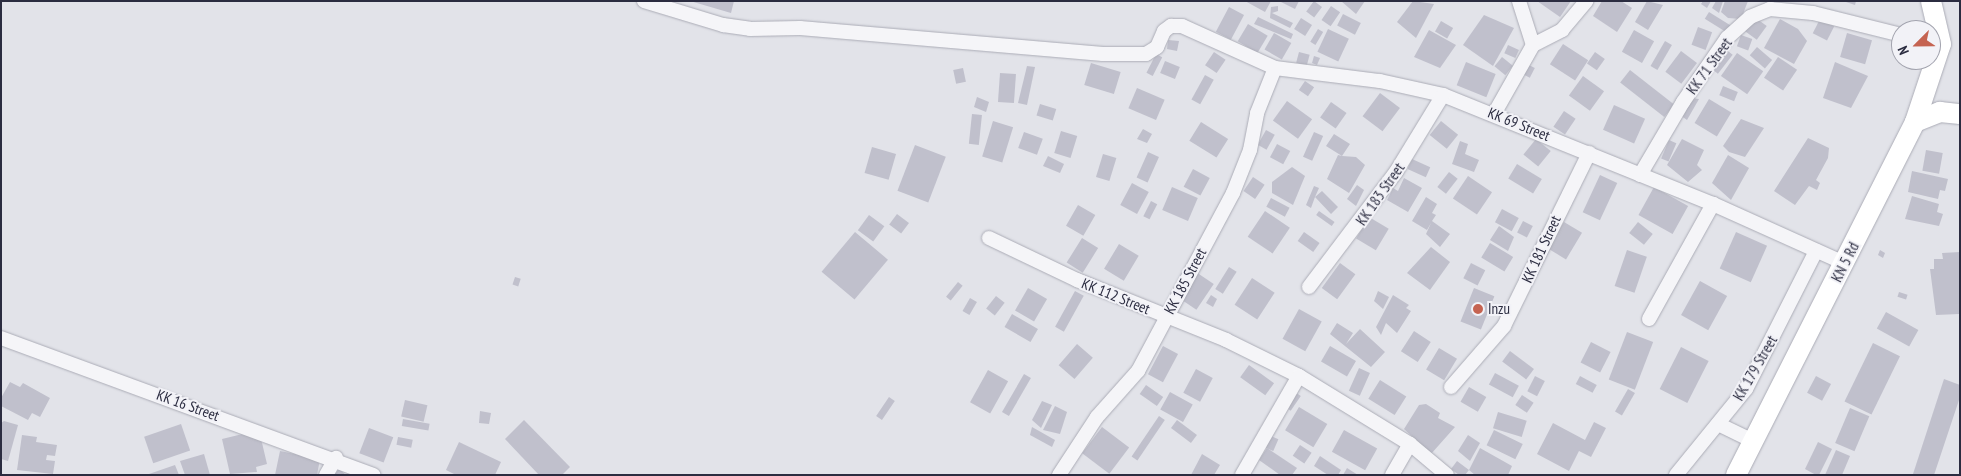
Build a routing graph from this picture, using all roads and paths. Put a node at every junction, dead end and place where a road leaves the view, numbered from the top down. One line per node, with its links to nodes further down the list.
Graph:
1 (644, 1): 9 (street, KK 69 Street)
2 (1520, 1): 8 (street)
3 (1586, 1): 8 (street)
4 (1931, 1): 6 (main road)
5 (1813, 7): 7 (street, KK 71 Street); 16 (street, KK 71 Street)
6 (1933, 20)
7 (1891, 32)
8 (1533, 45): 12 (street)
9 (1275, 68): 11 (street, KK 69 Street); 22 (street, KK 185 Street)
10 (1929, 70): 14 (main road, KN 5 Rd)
11 (1443, 95): 12 (street, KK 69 Street); 21 (street, KK 183 Street)
12 (1494, 114): 15 (street, KK 69 Street)
13 (1958, 114): 14 (main road)
14 (1915, 122): 20 (main road, KN 5 Rd)
15 (1589, 154): 16 (street, KK 69 Street); 26 (street, KK 181 Street)
16 (1640, 175): 17 (street, KK 69 Street)
17 (1713, 204): 19 (street, KK 69 Street); 23 (street)
18 (988, 238): 22 (street, KK 112 Street)
19 (1816, 251): 20 (street, KK 69 Street); 27 (street, KK 179 Street)
20 (1844, 263): 28 (main road, KN 5 Rd)
21 (1309, 287)
22 (1166, 316): 25 (street, KK 112 Street); 33 (street, KK 185 Street)
23 (1649, 319)
24 (1, 338): 30 (street, KK 16 Street)
25 (1299, 376): 29 (street, KK 112 Street); 34 (street)
26 (1451, 387)
27 (1718, 424): 28 (street); 37 (street, KK 179 Street)
28 (1755, 442): 38 (main road, KN 5 Rd)
29 (1410, 444): 35 (street); 36 (street, KK 112 Street)
30 (336, 458): 31 (street); 32 (street, KK 16 Street)
31 (326, 475)
32 (374, 475)
33 (1059, 475)
34 (1242, 475)
35 (1392, 475)
36 (1447, 475)
37 (1676, 475)
38 (1736, 475)

